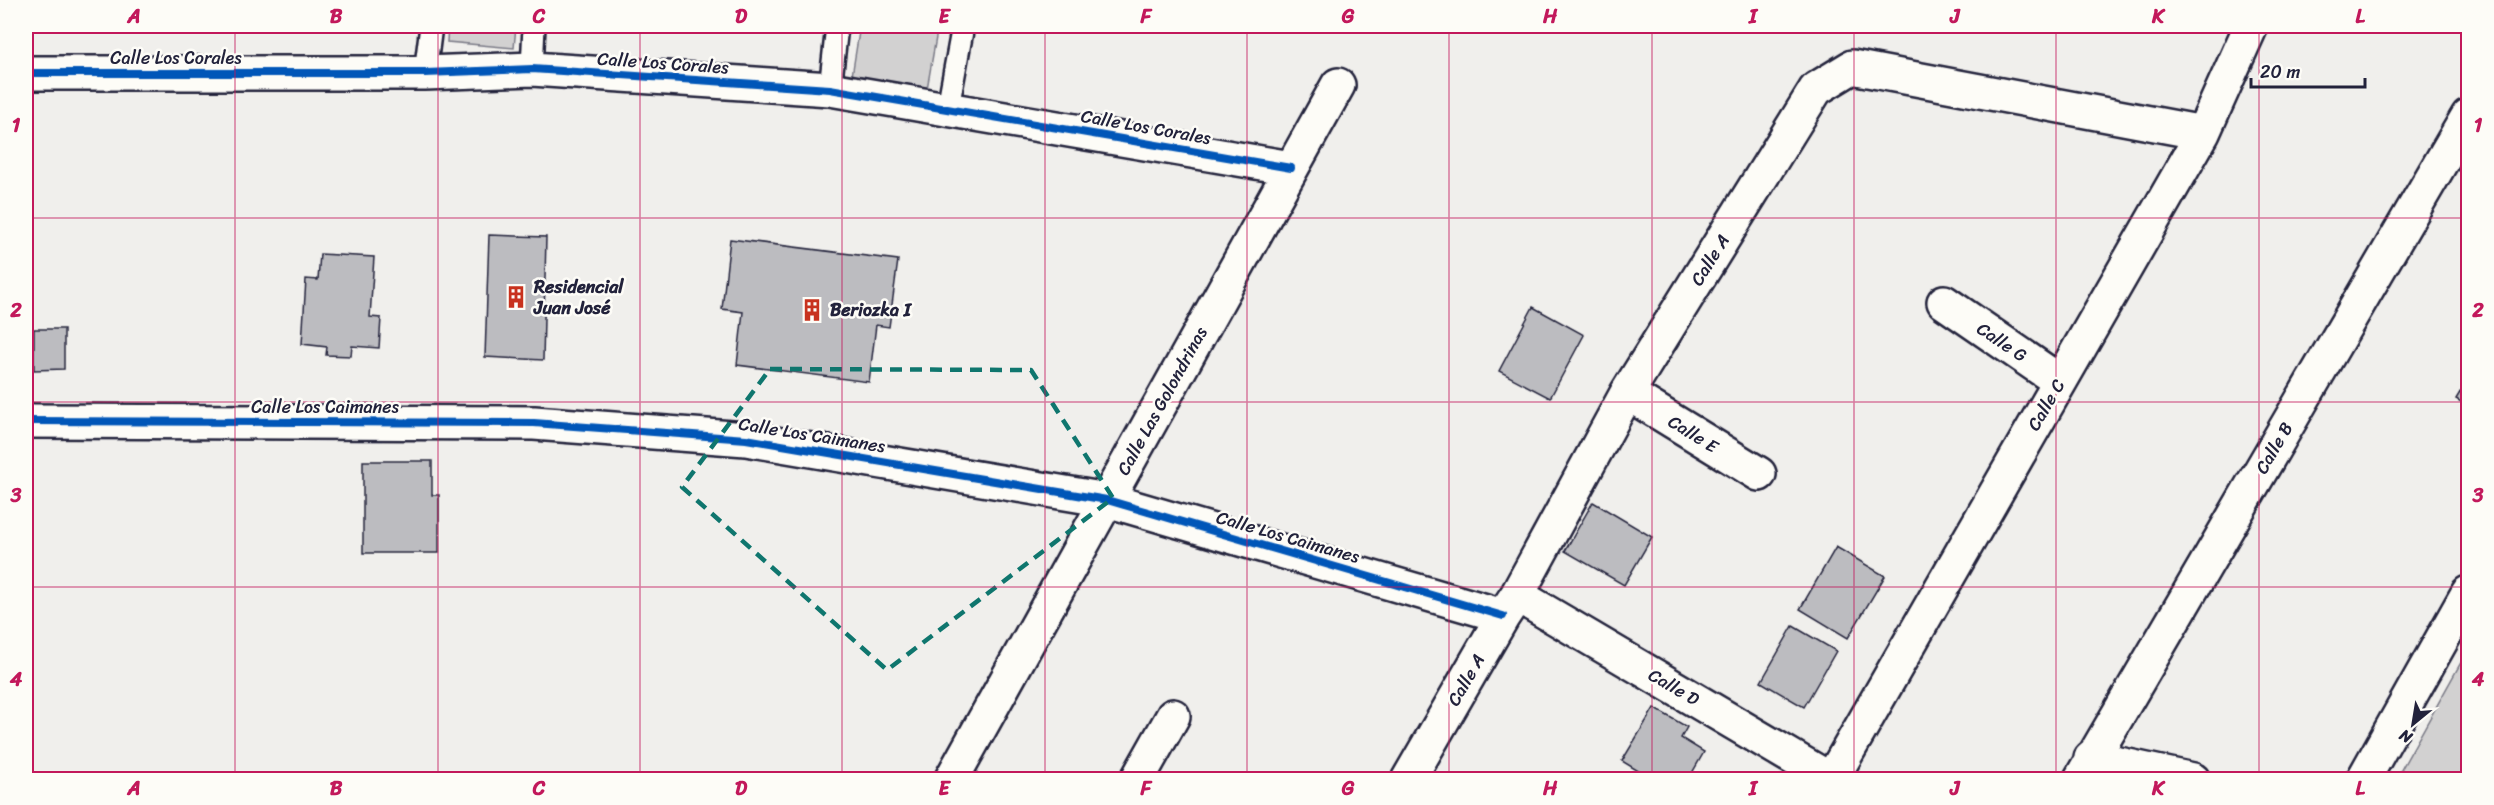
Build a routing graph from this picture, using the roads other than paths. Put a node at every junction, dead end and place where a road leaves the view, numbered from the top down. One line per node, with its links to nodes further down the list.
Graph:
1 (431, 26): 8 (lane)
2 (534, 26): 6 (lane)
3 (837, 26): 10 (lane)
4 (963, 26): 11 (lane)
5 (2252, 26): 13 (street, Calle C)
6 (532, 69): 8 (street, Calle Los Corales); 10 (street, Calle Los Corales)
7 (26, 73): 8 (street, Calle Los Corales)
8 (425, 73)
9 (1338, 85): 14 (street, Calle Las Golondrinas)
10 (830, 89): 11 (street, Calle Los Corales)
11 (948, 107): 14 (street, Calle Los Corales)
12 (2469, 116): 24 (street, Calle B)
13 (2204, 133): 16 (street, Calle C); 17 (street, Calle A)
14 (1292, 168): 20 (street, Calle Las Golondrinas)
15 (1944, 302): 16 (street, Calle G)
16 (2060, 381): 25 (street, Calle C)
17 (1627, 393): 19 (street, Calle E); 22 (street, Calle A)
18 (26, 421): 20 (street, Calle Los Caimanes)
19 (1760, 474)
20 (1107, 500): 22 (street, Calle Los Caimanes); 26 (street, Calle Las Golondrinas)
21 (2469, 593): 30 (street)
22 (1510, 606): 25 (street, Calle D); 28 (street, Calle A)
23 (1173, 716): 27 (street)
24 (2086, 769): 29 (street)
25 (1831, 779)
26 (951, 780)
27 (1137, 780)
28 (1408, 780)
29 (2193, 780)
30 (2363, 780)

